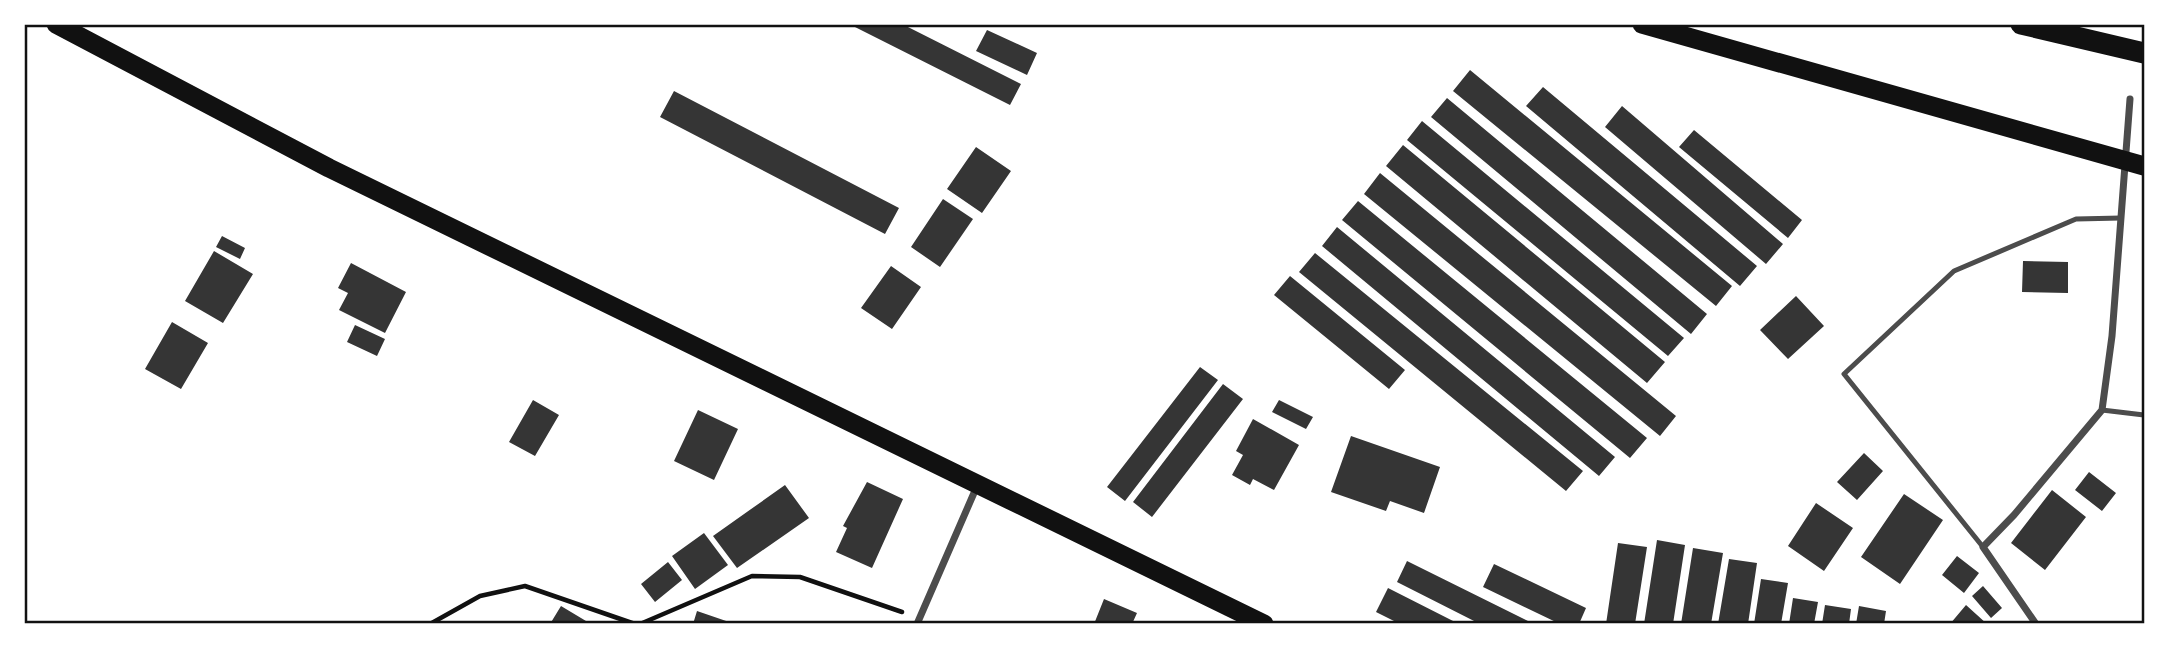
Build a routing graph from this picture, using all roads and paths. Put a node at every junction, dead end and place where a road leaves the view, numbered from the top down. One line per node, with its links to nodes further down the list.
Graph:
1 (55, 24): 11 (highway)
2 (1642, 24): 6 (highway)
3 (2021, 24): 4 (highway)
4 (2144, 53)
5 (2130, 99): 6 (street)
6 (2125, 161): 7 (highway); 8 (street)
7 (2144, 166)
8 (2121, 218): 9 (street); 12 (lane)
9 (2102, 410): 10 (lane); 12 (street)
10 (2144, 415)
11 (978, 482): 13 (street); 16 (highway)
12 (1983, 547): 17 (street)
13 (918, 621): 15 (path)
14 (430, 624): 15 (path)
15 (637, 624)
16 (1264, 624)
17 (2036, 624)

